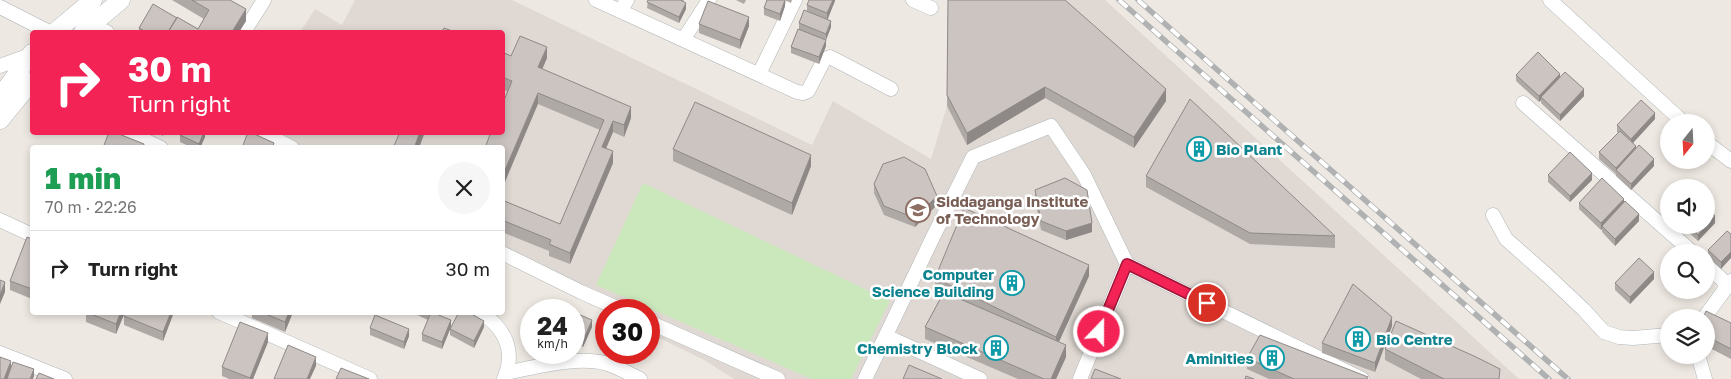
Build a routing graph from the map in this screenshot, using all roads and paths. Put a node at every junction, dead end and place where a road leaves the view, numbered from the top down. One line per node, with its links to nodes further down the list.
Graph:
1 (93, 0): 13 (street)
2 (121, 0): 14 (street)
3 (264, 0): 15 (street)
4 (596, 0): 9 (street)
5 (709, 0): 16 (street)
6 (795, 0): 20 (street)
7 (913, 0): 11 (street)
8 (1550, 0): 25 (street)
9 (624, 6): 16 (street)
10 (0, 7): 12 (street)
11 (931, 8)
12 (45, 30)
13 (57, 30)
14 (93, 30)
15 (245, 30)
16 (683, 40): 20 (street)
17 (30, 54): 19 (street)
18 (30, 55): 23 (street)
19 (0, 66)
20 (759, 74): 22 (street)
21 (30, 87): 26 (street)
22 (891, 89)
23 (0, 97)
24 (1523, 103): 36 (street)
25 (1674, 114)
26 (0, 120)
27 (134, 135): 29 (street)
28 (268, 135): 30 (street)
29 (155, 145)
30 (286, 145)
31 (1715, 149): 32 (street)
32 (1731, 161)
33 (1493, 215): 46 (street)
34 (0, 220): 35 (street)
35 (30, 234)
36 (1683, 244)
37 (505, 254): 41 (street)
38 (1127, 264): 47 (street); 57 (street); 58 (street)
39 (1715, 272): 40 (street)
40 (1730, 283): 42 (street)
41 (597, 299)
42 (1711, 309)
43 (226, 315): 52 (street)
44 (484, 315): 50 (street)
45 (660, 327): 54 (street)
46 (1660, 335)
47 (886, 336): 55 (street); 56 (street)
48 (0, 353): 51 (street)
49 (1700, 364): 59 (street)
50 (505, 376): 53 (street)
51 (65, 379)
52 (370, 379)
53 (640, 379)
54 (778, 379)
55 (865, 379)
56 (980, 379)
57 (1080, 379)
58 (1362, 379)
59 (1705, 379)

